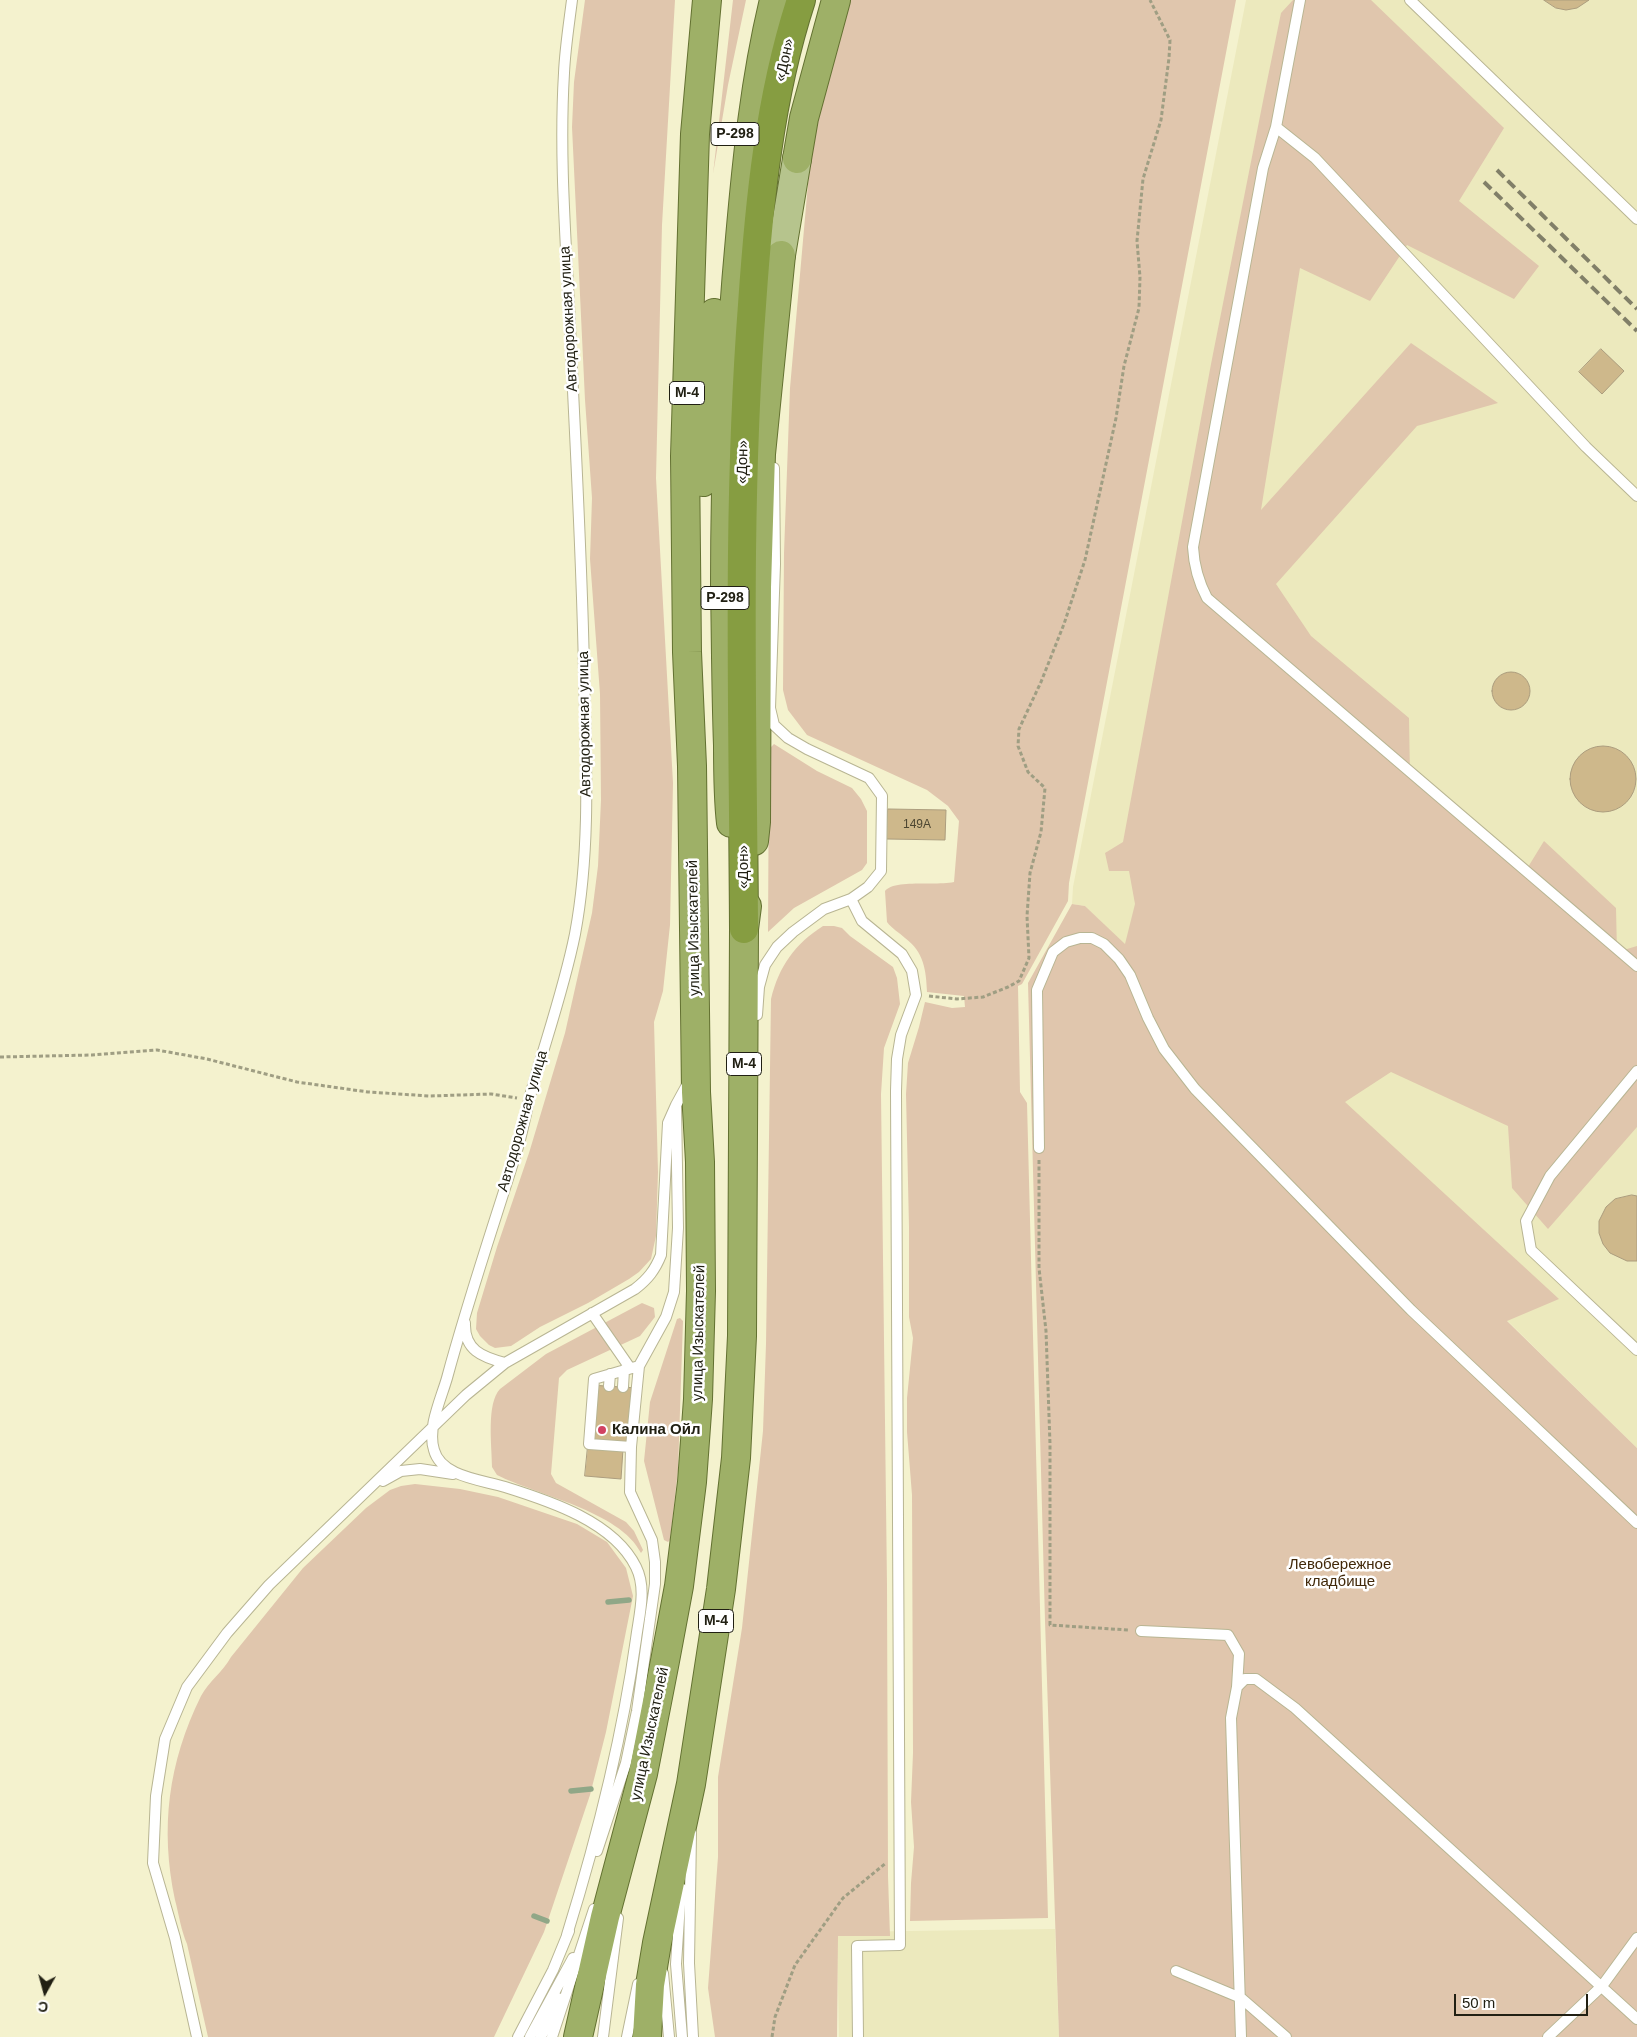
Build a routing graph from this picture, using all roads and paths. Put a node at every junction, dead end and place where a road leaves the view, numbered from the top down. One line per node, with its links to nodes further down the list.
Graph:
1 (572, 0): 25 (lane, Автодорожная улица)
2 (707, 0): 16 (highway, М-4)
3 (761, 0): 16 (highway, Р-298)
4 (774, 0): 18 (highway, Р-298)
5 (801, 0): 18 (highway, «Дон» / М-4)
6 (836, 0): 11 (highway)
7 (1150, 0): 20 (path)
8 (1300, 0): 10 (lane)
9 (1410, 0): 12 (lane)
10 (1276, 127): 15 (lane); 19 (lane)
11 (797, 159): 13 (main road)
12 (1637, 219)
13 (781, 255): 14 (highway)
14 (764, 407): 17 (lane); 18 (highway)
15 (1637, 496)
16 (692, 766): 23 (highway, улица Изыскателей / М-4)
17 (851, 899): 20 (lane); 21 (lane)
18 (744, 929): 29 (highway, М-4)
19 (1637, 966)
20 (916, 995): 47 (lane)
21 (757, 1028)
22 (0, 1057): 25 (path)
23 (696, 1069): 27 (lane); 45 (highway, улица Изыскателей / М-4)
24 (1637, 1071): 32 (lane)
25 (529, 1100): 30 (lane, Автодорожная улица)
26 (754, 1101): 29 (lane)
27 (676, 1105): 31 (lane); 34 (lane)
28 (1039, 1148): 42 (lane); 43 (path)
29 (744, 1153): 46 (highway, М-4)
30 (466, 1309): 33 (lane); 38 (lane, Автодорожная улица)
31 (592, 1313): 33 (lane); 34 (lane)
32 (1637, 1350)
33 (505, 1363): 38 (lane)
34 (631, 1368): 35 (lane); 37 (lane); 39 (lane)
35 (610, 1374): 36 (lane); 39 (lane)
36 (609, 1386)
37 (623, 1387)
38 (433, 1428): 40 (lane); 41 (lane)
39 (631, 1447): 50 (lane)
40 (473, 1479): 41 (lane); 50 (lane)
41 (360, 1498): 61 (lane)
42 (1637, 1523)
43 (1141, 1630): 44 (lane)
44 (1237, 1687): 55 (lane); 56 (lane)
45 (643, 1774): 49 (highway, улица Изыскателей / М-4); 57 (lane)
46 (691, 1784): 48 (highway, М-4); 52 (lane); 60 (lane); 72 (lane)
47 (899, 1852): 73 (path); 74 (lane)
48 (669, 1888): 53 (lane); 69 (highway, М-4)
49 (602, 1908): 59 (highway, улица Изыскателей / М-4); 63 (lane); 64 (lane); 65 (lane); 66 (lane)
50 (567, 1936): 62 (lane)
51 (1637, 1938): 55 (lane)
52 (644, 1954)
53 (662, 1967): 70 (lane); 71 (lane)
54 (1176, 1971): 56 (lane)
55 (1602, 1986): 58 (lane); 77 (lane)
56 (1241, 1998): 75 (lane); 76 (lane)
57 (597, 2001)
58 (1637, 2019)
59 (574, 2032)
60 (682, 2036)
61 (197, 2037)
62 (518, 2037)
63 (530, 2037)
64 (541, 2037)
65 (552, 2037)
66 (602, 2037)
67 (627, 2037): 68 (lane)
68 (635, 2037)
69 (647, 2037)
70 (658, 2037)
71 (669, 2037)
72 (694, 2037)
73 (772, 2037)
74 (858, 2037)
75 (1240, 2037)
76 (1286, 2037)
77 (1548, 2037)

